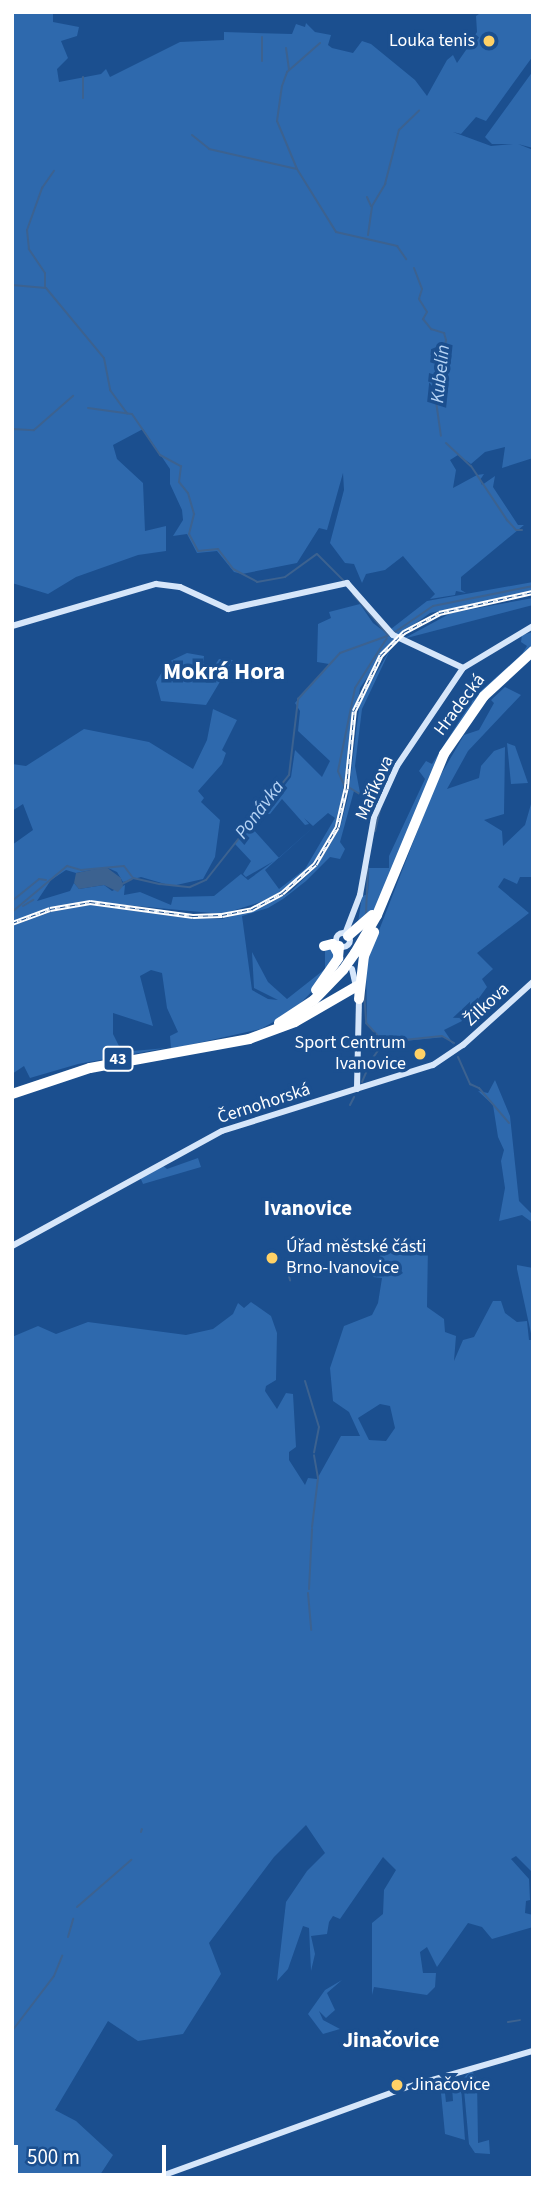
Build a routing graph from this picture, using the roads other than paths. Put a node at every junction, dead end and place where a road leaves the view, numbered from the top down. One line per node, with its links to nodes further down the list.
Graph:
1 (12, 626): 4 (street)
2 (533, 626): 4 (street)
3 (533, 656): 5 (highway, Hradecká / 43); 6 (highway, Hradecká / 43)
4 (463, 668): 8 (street, Maříkova)
5 (386, 895): 8 (highway, 43); 8 (highway)
6 (378, 921): 8 (highway, 43); 10 (highway)
7 (324, 946): 8 (highway)
8 (346, 954): 10 (street); 11 (highway, 43); 14 (highway, 43)
9 (533, 982): 12 (street, Žilkova)
10 (357, 987): 11 (highway); 13 (street)
11 (263, 1034): 14 (highway, 43)
12 (460, 1048): 13 (street, Černohorská)
13 (357, 1089): 15 (street, Černohorská)
14 (12, 1092)
15 (12, 1246)
16 (533, 2051): 17 (street)
17 (156, 2178)

